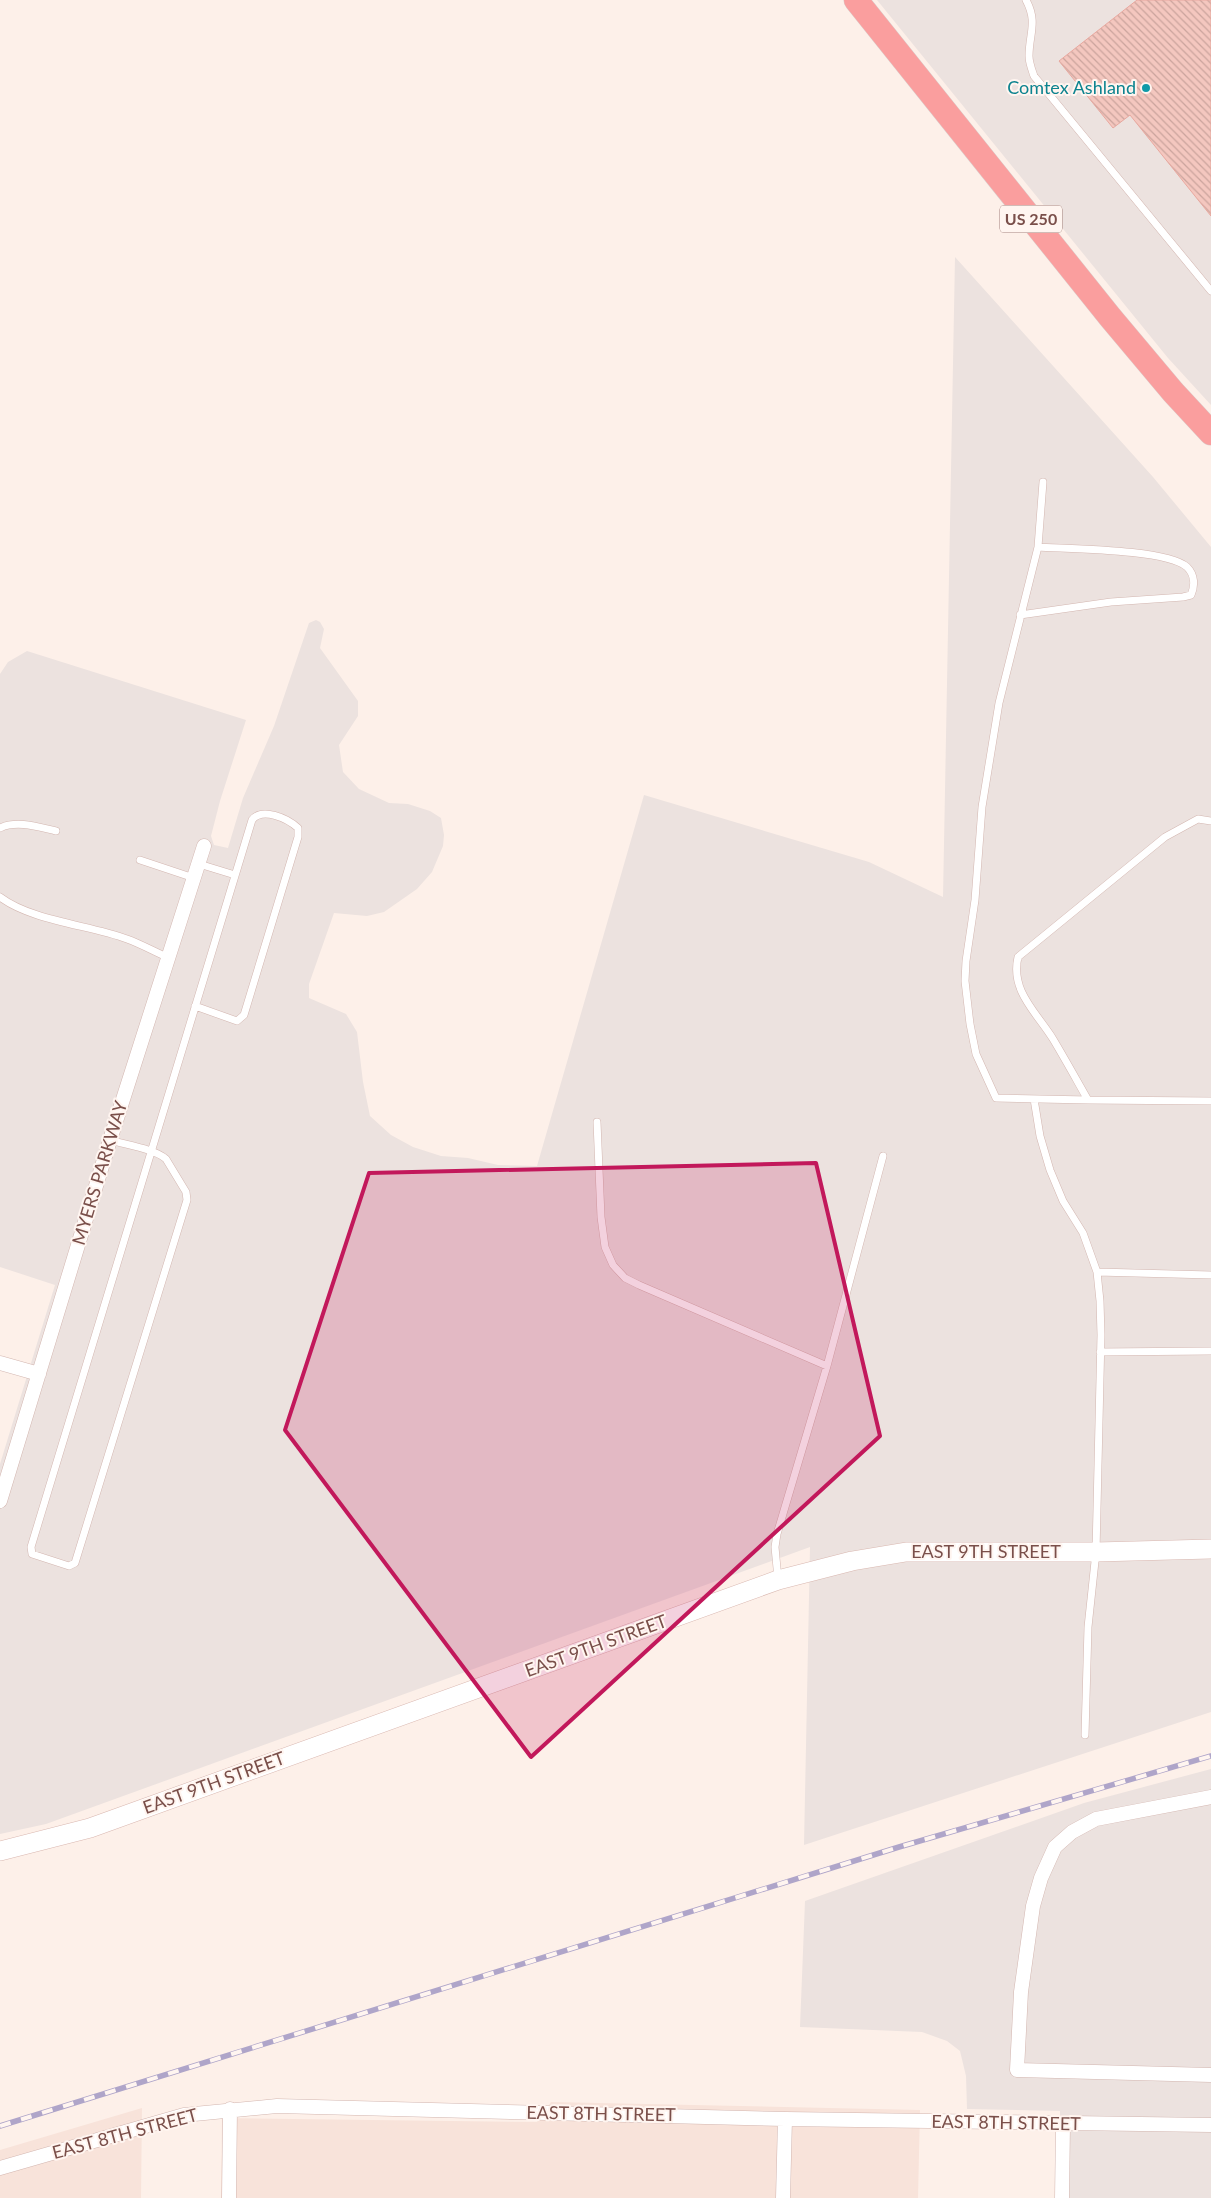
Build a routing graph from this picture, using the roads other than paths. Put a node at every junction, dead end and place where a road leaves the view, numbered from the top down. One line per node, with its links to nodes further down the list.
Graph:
1 (1026, 0): 3 (lane)
2 (860, 1): 4 (highway, US 250)
3 (1211, 291)
4 (1211, 433)
5 (1043, 482): 6 (lane)
6 (1038, 547): 7 (lane); 7 (lane)
7 (1020, 615): 19 (lane)
8 (1211, 821): 20 (lane)
9 (0, 828): 10 (lane)
10 (56, 830)
11 (204, 846): 13 (street, MYERS PARKWAY)
12 (140, 860): 15 (lane)
13 (198, 864): 14 (lane); 15 (street, MYERS PARKWAY)
14 (235, 875): 18 (lane); 18 (lane)
15 (194, 878): 17 (street, MYERS PARKWAY)
16 (0, 897): 17 (lane)
17 (168, 958): 23 (street, MYERS PARKWAY)
18 (195, 1006): 24 (lane)
19 (1034, 1099): 20 (lane); 26 (lane)
20 (1088, 1100): 21 (lane)
21 (1211, 1101)
22 (597, 1122): 31 (lane)
23 (110, 1140): 24 (lane); 32 (street, MYERS PARKWAY)
24 (151, 1152): 24 (lane)
25 (883, 1156): 31 (lane)
26 (1097, 1272): 27 (lane); 29 (lane)
27 (1211, 1275)
28 (1211, 1351): 29 (lane)
29 (1100, 1352): 35 (lane)
30 (0, 1363): 32 (street)
31 (827, 1366): 36 (lane)
32 (39, 1374): 33 (street, MYERS PARKWAY)
33 (0, 1501)
34 (1211, 1549): 35 (street, EAST 9TH STREET)
35 (1096, 1552): 36 (street, EAST 9TH STREET); 37 (lane)
36 (778, 1580): 39 (street, EAST 9TH STREET)
37 (1086, 1735)
38 (1211, 1797): 40 (street)
39 (0, 1851)
40 (1211, 2075)
41 (230, 2109): 42 (street, EAST 8TH STREET); 45 (street, EAST 8TH STREET); 46 (street)
42 (784, 2119): 43 (street, EAST 8TH STREET); 47 (street)
43 (1063, 2124): 44 (street, EAST 8TH STREET); 48 (street)
44 (1211, 2125)
45 (0, 2168)
46 (229, 2198)
47 (783, 2198)
48 (1062, 2198)

